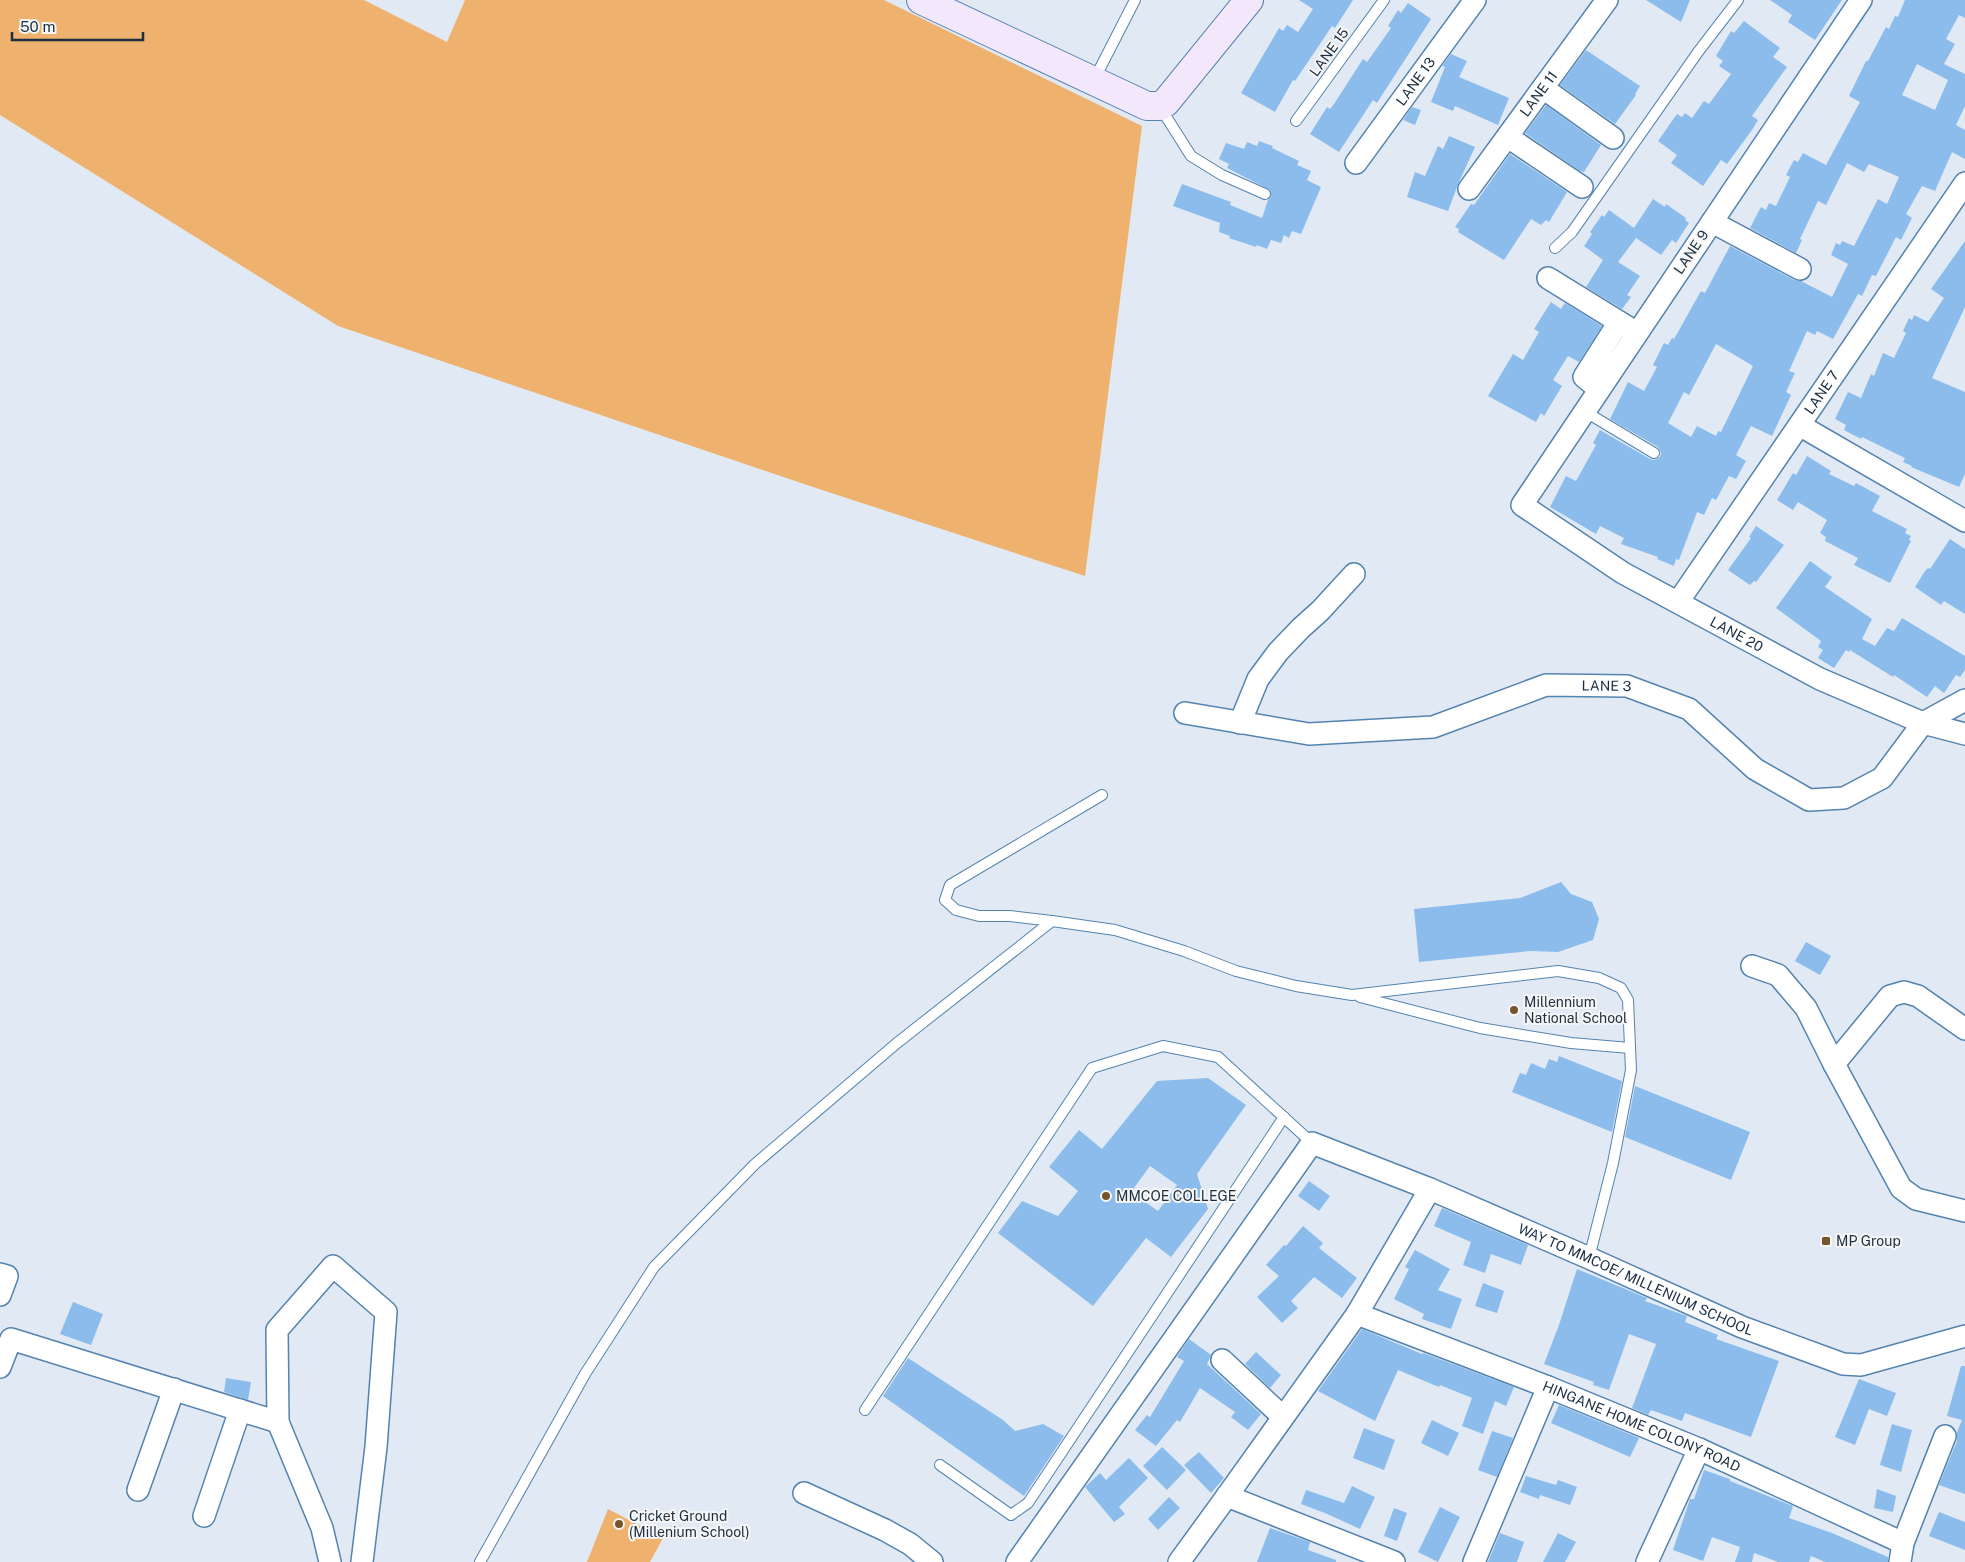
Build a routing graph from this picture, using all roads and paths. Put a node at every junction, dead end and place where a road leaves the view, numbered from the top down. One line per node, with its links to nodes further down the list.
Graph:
1 (921, 0): 9 (street)
2 (1135, 0): 9 (lane)
3 (1249, 0): 11 (street)
4 (1384, 0): 12 (lane, LANE 15)
5 (1475, 0): 15 (street, LANE 13)
6 (1607, 0): 10 (street, LANE 11)
7 (1738, 0): 21 (lane)
8 (1861, 0): 20 (street, LANE 9)
9 (1094, 81): 11 (street)
10 (1543, 88): 13 (street, LANE 11); 14 (street)
11 (1160, 106): 19 (lane)
12 (1296, 121)
13 (1508, 137): 17 (street); 18 (street, LANE 11)
14 (1613, 138)
15 (1356, 163)
16 (1965, 184): 26 (street, LANE 7)
17 (1582, 187)
18 (1469, 189)
19 (1265, 194)
20 (1712, 222): 22 (street); 24 (street, LANE 9)
21 (1555, 248)
22 (1800, 269)
23 (1548, 278): 24 (street)
24 (1628, 327): 25 (street, LANE 9)
25 (1584, 411): 27 (lane); 28 (street, LANE 9)
26 (1801, 426): 29 (street); 31 (street, LANE 7)
27 (1654, 453)
28 (1522, 505): 31 (street, LANE 20)
29 (1964, 518)
30 (1354, 574): 34 (street)
31 (1678, 602): 35 (street, LANE 20)
32 (1965, 700): 35 (street, LANE 3)
33 (1185, 713): 34 (street, LANE 3)
34 (1240, 722): 35 (street, LANE 3)
35 (1923, 723): 36 (street, LANE 20)
36 (1965, 734)
37 (1102, 795): 38 (lane)
38 (1052, 921): 40 (lane); 72 (lane)
39 (1752, 966): 43 (street)
40 (1352, 995): 42 (lane); 42 (lane)
41 (1965, 1029): 43 (street)
42 (1630, 1048): 48 (lane)
43 (1834, 1064): 47 (street)
44 (1284, 1117): 45 (lane); 59 (lane); 64 (lane)
45 (1312, 1143): 46 (street, WAY TO MMCOE/ MILLENIUM SCHOOL); 74 (street)
46 (1430, 1190): 48 (street, WAY TO MMCOE/ MILLENIUM SCHOOL); 51 (street)
47 (1965, 1210)
48 (1589, 1258): 52 (street, WAY TO MMCOE/ MILLENIUM SCHOOL)
49 (0, 1274): 50 (street)
50 (0, 1295)
51 (1357, 1314): 56 (street, HINGANE HOME COLONY ROAD); 60 (street)
52 (1965, 1336)
53 (6, 1337): 55 (street); 57 (street)
54 (1222, 1360): 60 (street)
55 (0, 1367)
56 (1548, 1387): 63 (street, HINGANE HOME COLONY ROAD); 77 (street)
57 (174, 1389): 58 (street); 65 (street)
58 (240, 1410): 61 (street); 68 (street)
59 (865, 1410)
60 (1283, 1417): 67 (street)
61 (278, 1422): 70 (street); 71 (street)
62 (1945, 1436): 69 (street)
63 (1699, 1449): 69 (street, HINGANE HOME COLONY ROAD); 78 (street)
64 (940, 1465)
65 (138, 1490)
66 (804, 1493): 73 (street)
67 (1228, 1496): 75 (street); 76 (street)
68 (204, 1516)
69 (1902, 1553)
70 (330, 1562)
71 (362, 1562)
72 (480, 1562)
73 (932, 1562)
74 (1017, 1562)
75 (1179, 1562)
76 (1394, 1562)
77 (1474, 1562)
78 (1647, 1562)

